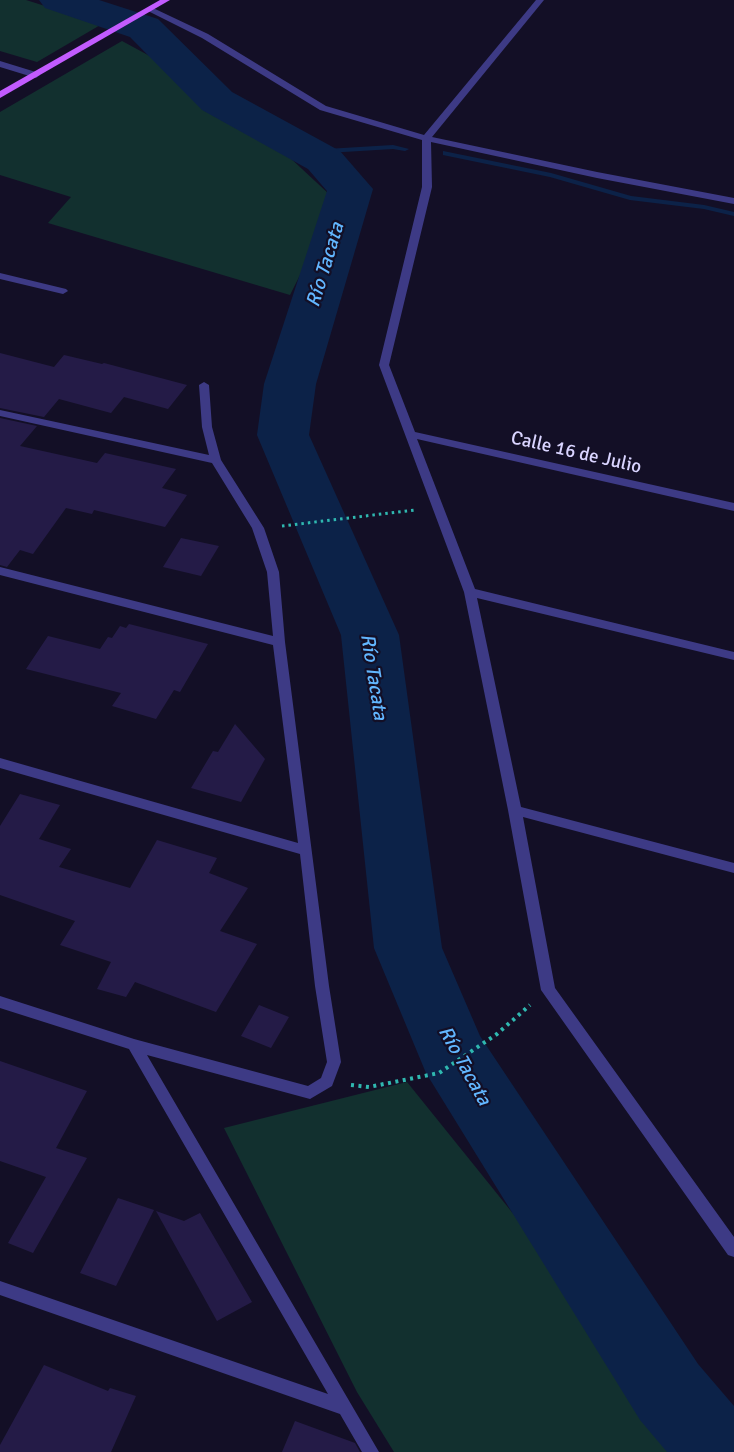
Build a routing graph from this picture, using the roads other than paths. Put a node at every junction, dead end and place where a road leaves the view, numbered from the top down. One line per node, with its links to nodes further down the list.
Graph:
1 (166, 0): 3 (main road)
2 (540, 0): 7 (street)
3 (150, 10): 5 (main road); 7 (street)
4 (0, 64): 5 (street)
5 (36, 75): 6 (main road)
6 (0, 95)
7 (426, 138): 8 (street); 13 (street)
8 (733, 200)
9 (0, 276): 10 (street)
10 (63, 292)
11 (204, 385): 14 (street)
12 (0, 413): 14 (street)
13 (410, 434): 15 (street, Calle 16 de Julio); 17 (street)
14 (216, 460): 18 (street)
15 (734, 507)
16 (0, 572): 18 (street)
17 (470, 592): 19 (street); 21 (street)
18 (279, 642): 22 (street)
19 (734, 656)
20 (0, 763): 22 (street)
21 (514, 810): 23 (street); 26 (street)
22 (306, 850): 25 (street)
23 (734, 868)
24 (0, 1002): 25 (street)
25 (134, 1045): 28 (street)
26 (734, 1250)
27 (0, 1288): 28 (street)
28 (346, 1408): 29 (street)
29 (371, 1452)

